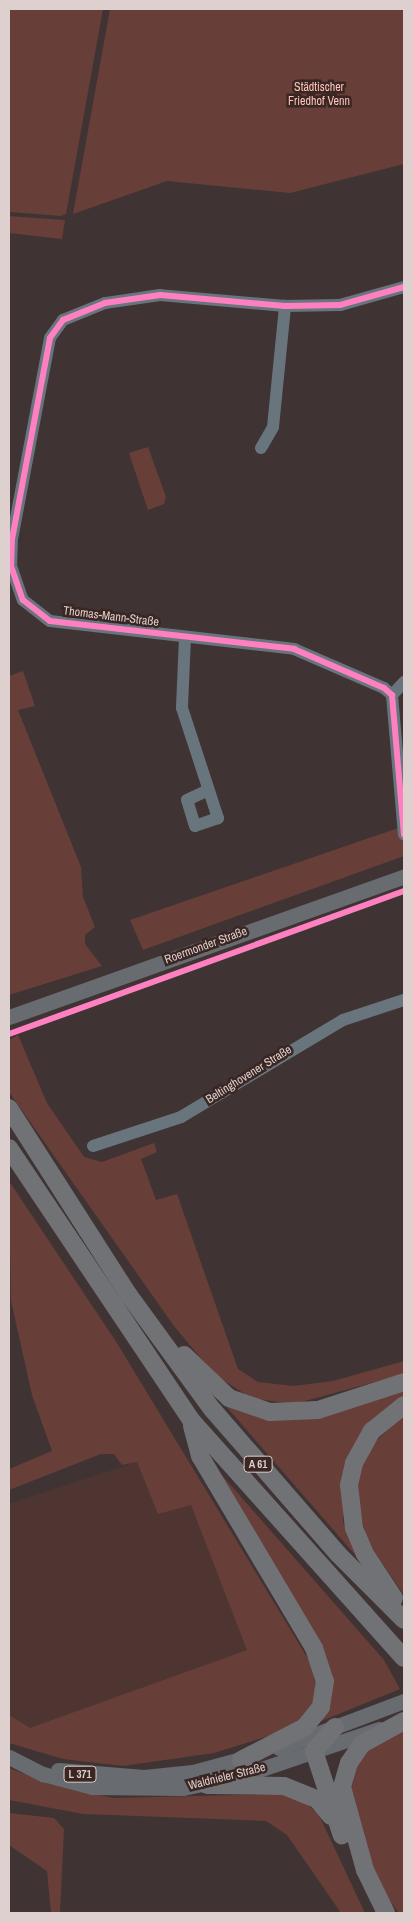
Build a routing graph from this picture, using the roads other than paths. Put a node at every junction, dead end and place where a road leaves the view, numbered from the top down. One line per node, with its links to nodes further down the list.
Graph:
1 (404, 287): 2 (street, Thomas-Mann-Straße)
2 (285, 306): 3 (street); 4 (street, Thomas-Mann-Straße)
3 (261, 448)
4 (185, 638): 6 (street, Thomas-Mann-Straße); 7 (street)
5 (404, 682): 6 (street)
6 (392, 695): 8 (street)
7 (208, 790)
8 (404, 834)
9 (404, 876): 11 (main road, Roermonder Straße)
10 (404, 1000): 13 (street, Beltinghovener Straße)
11 (9, 1017)
12 (9, 1108): 15 (highway, A 61)
13 (93, 1146)
14 (9, 1148): 18 (highway, A 61)
15 (128, 1294): 16 (highway); 20 (highway, A 61)
16 (404, 1382)
17 (404, 1405): 19 (highway)
18 (191, 1420): 21 (highway, A 61); 27 (highway)
19 (404, 1610)
20 (404, 1620)
21 (404, 1658)
22 (404, 1701): 24 (main road, Waldnieler Straße / L 371)
23 (404, 1720): 25 (main road, Waldnieler Straße / L 371); 31 (highway)
24 (335, 1727): 25 (highway); 27 (main road, Waldnieler Straße / L 371)
25 (314, 1751): 28 (main road, Waldnieler Straße / L 371); 29 (highway)
26 (13, 1760): 27 (main road, Waldnieler Straße / L 371); 28 (main road, Waldnieler Straße / L 371)
27 (241, 1760)
28 (207, 1785): 29 (highway)
29 (338, 1826): 30 (highway)
30 (374, 1913)
31 (386, 1913)

